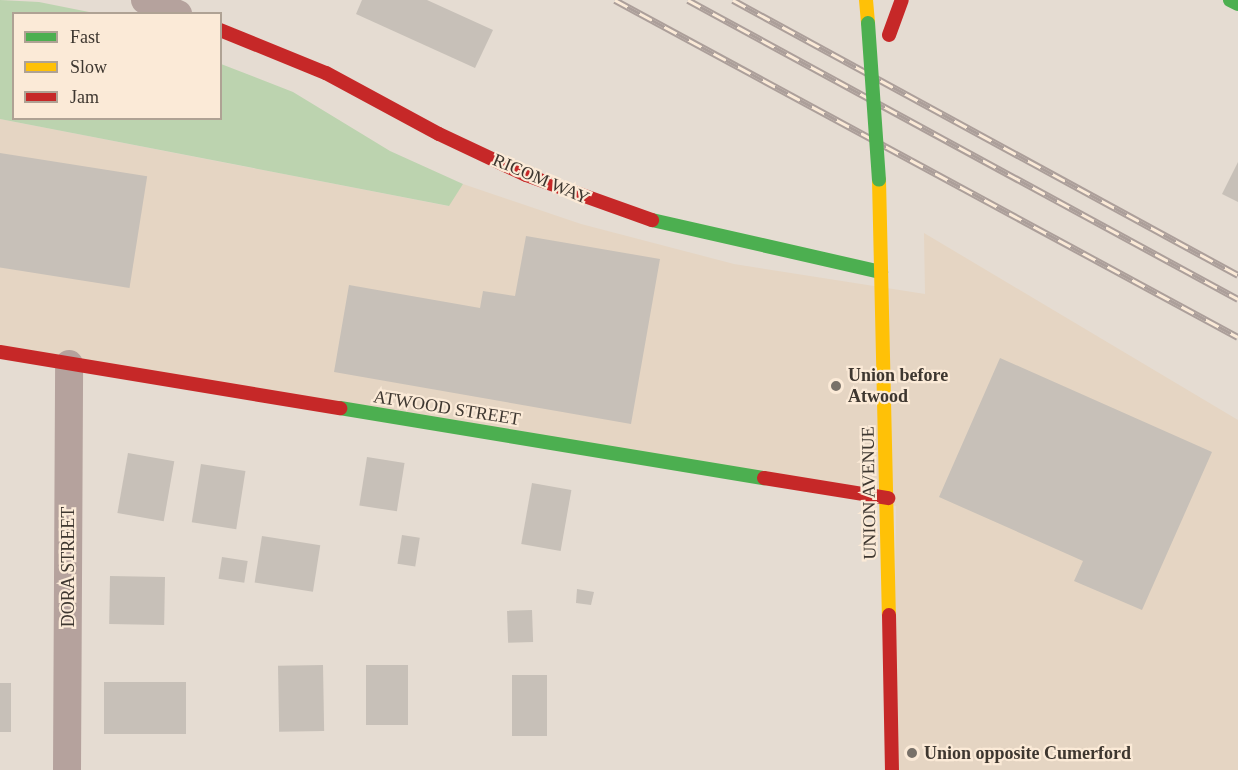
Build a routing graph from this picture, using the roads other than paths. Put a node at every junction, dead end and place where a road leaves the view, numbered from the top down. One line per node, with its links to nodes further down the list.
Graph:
1 (145, 0): 7 (street)
2 (866, 0): 10 (street, UNION AVENUE, bridge)
3 (891, 0): 4 (street)
4 (902, 0)
5 (1230, 0): 6 (street)
6 (1238, 4)
7 (173, 12)
8 (222, 31): 11 (street, RICOM WAY)
9 (886, 68): 10 (street, UNION AVENUE, bridge)
10 (879, 180): 11 (street, UNION AVENUE)
11 (881, 272): 14 (street, UNION AVENUE)
12 (0, 352): 13 (street, ATWOOD STREET)
13 (69, 364): 14 (street, ATWOOD STREET); 15 (street, DORA STREET)
14 (888, 498): 16 (street, UNION AVENUE)
15 (68, 770)
16 (892, 770)

